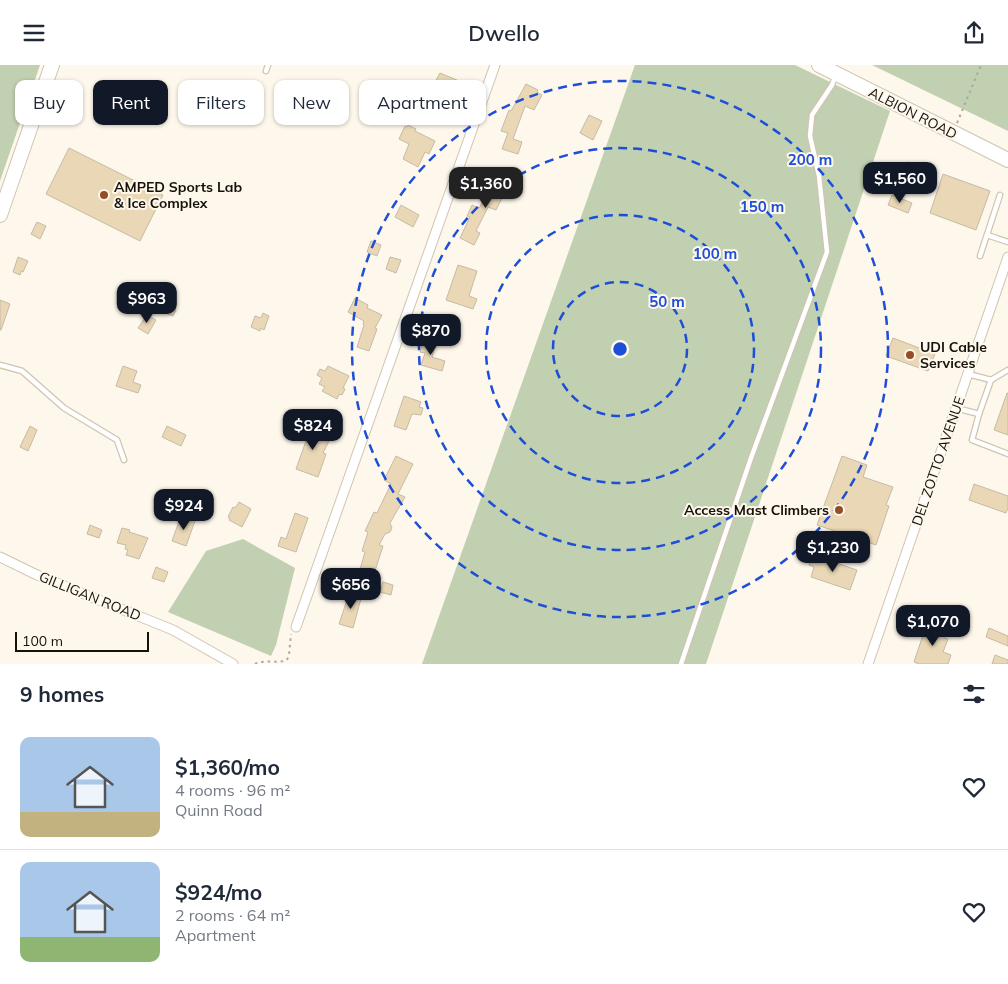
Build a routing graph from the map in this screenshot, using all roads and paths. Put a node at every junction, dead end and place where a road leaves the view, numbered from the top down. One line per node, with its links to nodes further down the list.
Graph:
1 (52, 65): 11 (main road)
2 (268, 65): 6 (lane)
3 (495, 65): 25 (street)
4 (818, 65): 7 (main road, ALBION ROAD)
5 (981, 65): 8 (path)
6 (266, 71)
7 (836, 74): 8 (main road, ALBION ROAD); 28 (lane)
8 (953, 133): 9 (main road, ALBION ROAD)
9 (1008, 160)
10 (1000, 195): 12 (lane)
11 (0, 215)
12 (987, 235): 13 (lane); 14 (lane)
13 (1008, 243)
14 (980, 256)
15 (1008, 257): 18 (street, DEL ZOTTO AVENUE)
16 (0, 365): 23 (lane)
17 (1008, 370): 19 (lane)
18 (968, 373): 19 (lane); 20 (street, DEL ZOTTO AVENUE)
19 (991, 380): 21 (lane)
20 (956, 408): 21 (lane); 29 (street, DEL ZOTTO AVENUE)
21 (980, 414): 22 (lane)
22 (1008, 454)
23 (124, 461)
24 (0, 557): 26 (street, GILLIGAN ROAD)
25 (296, 627): 27 (path)
26 (233, 664)
27 (255, 664)
28 (681, 664)
29 (868, 664)

